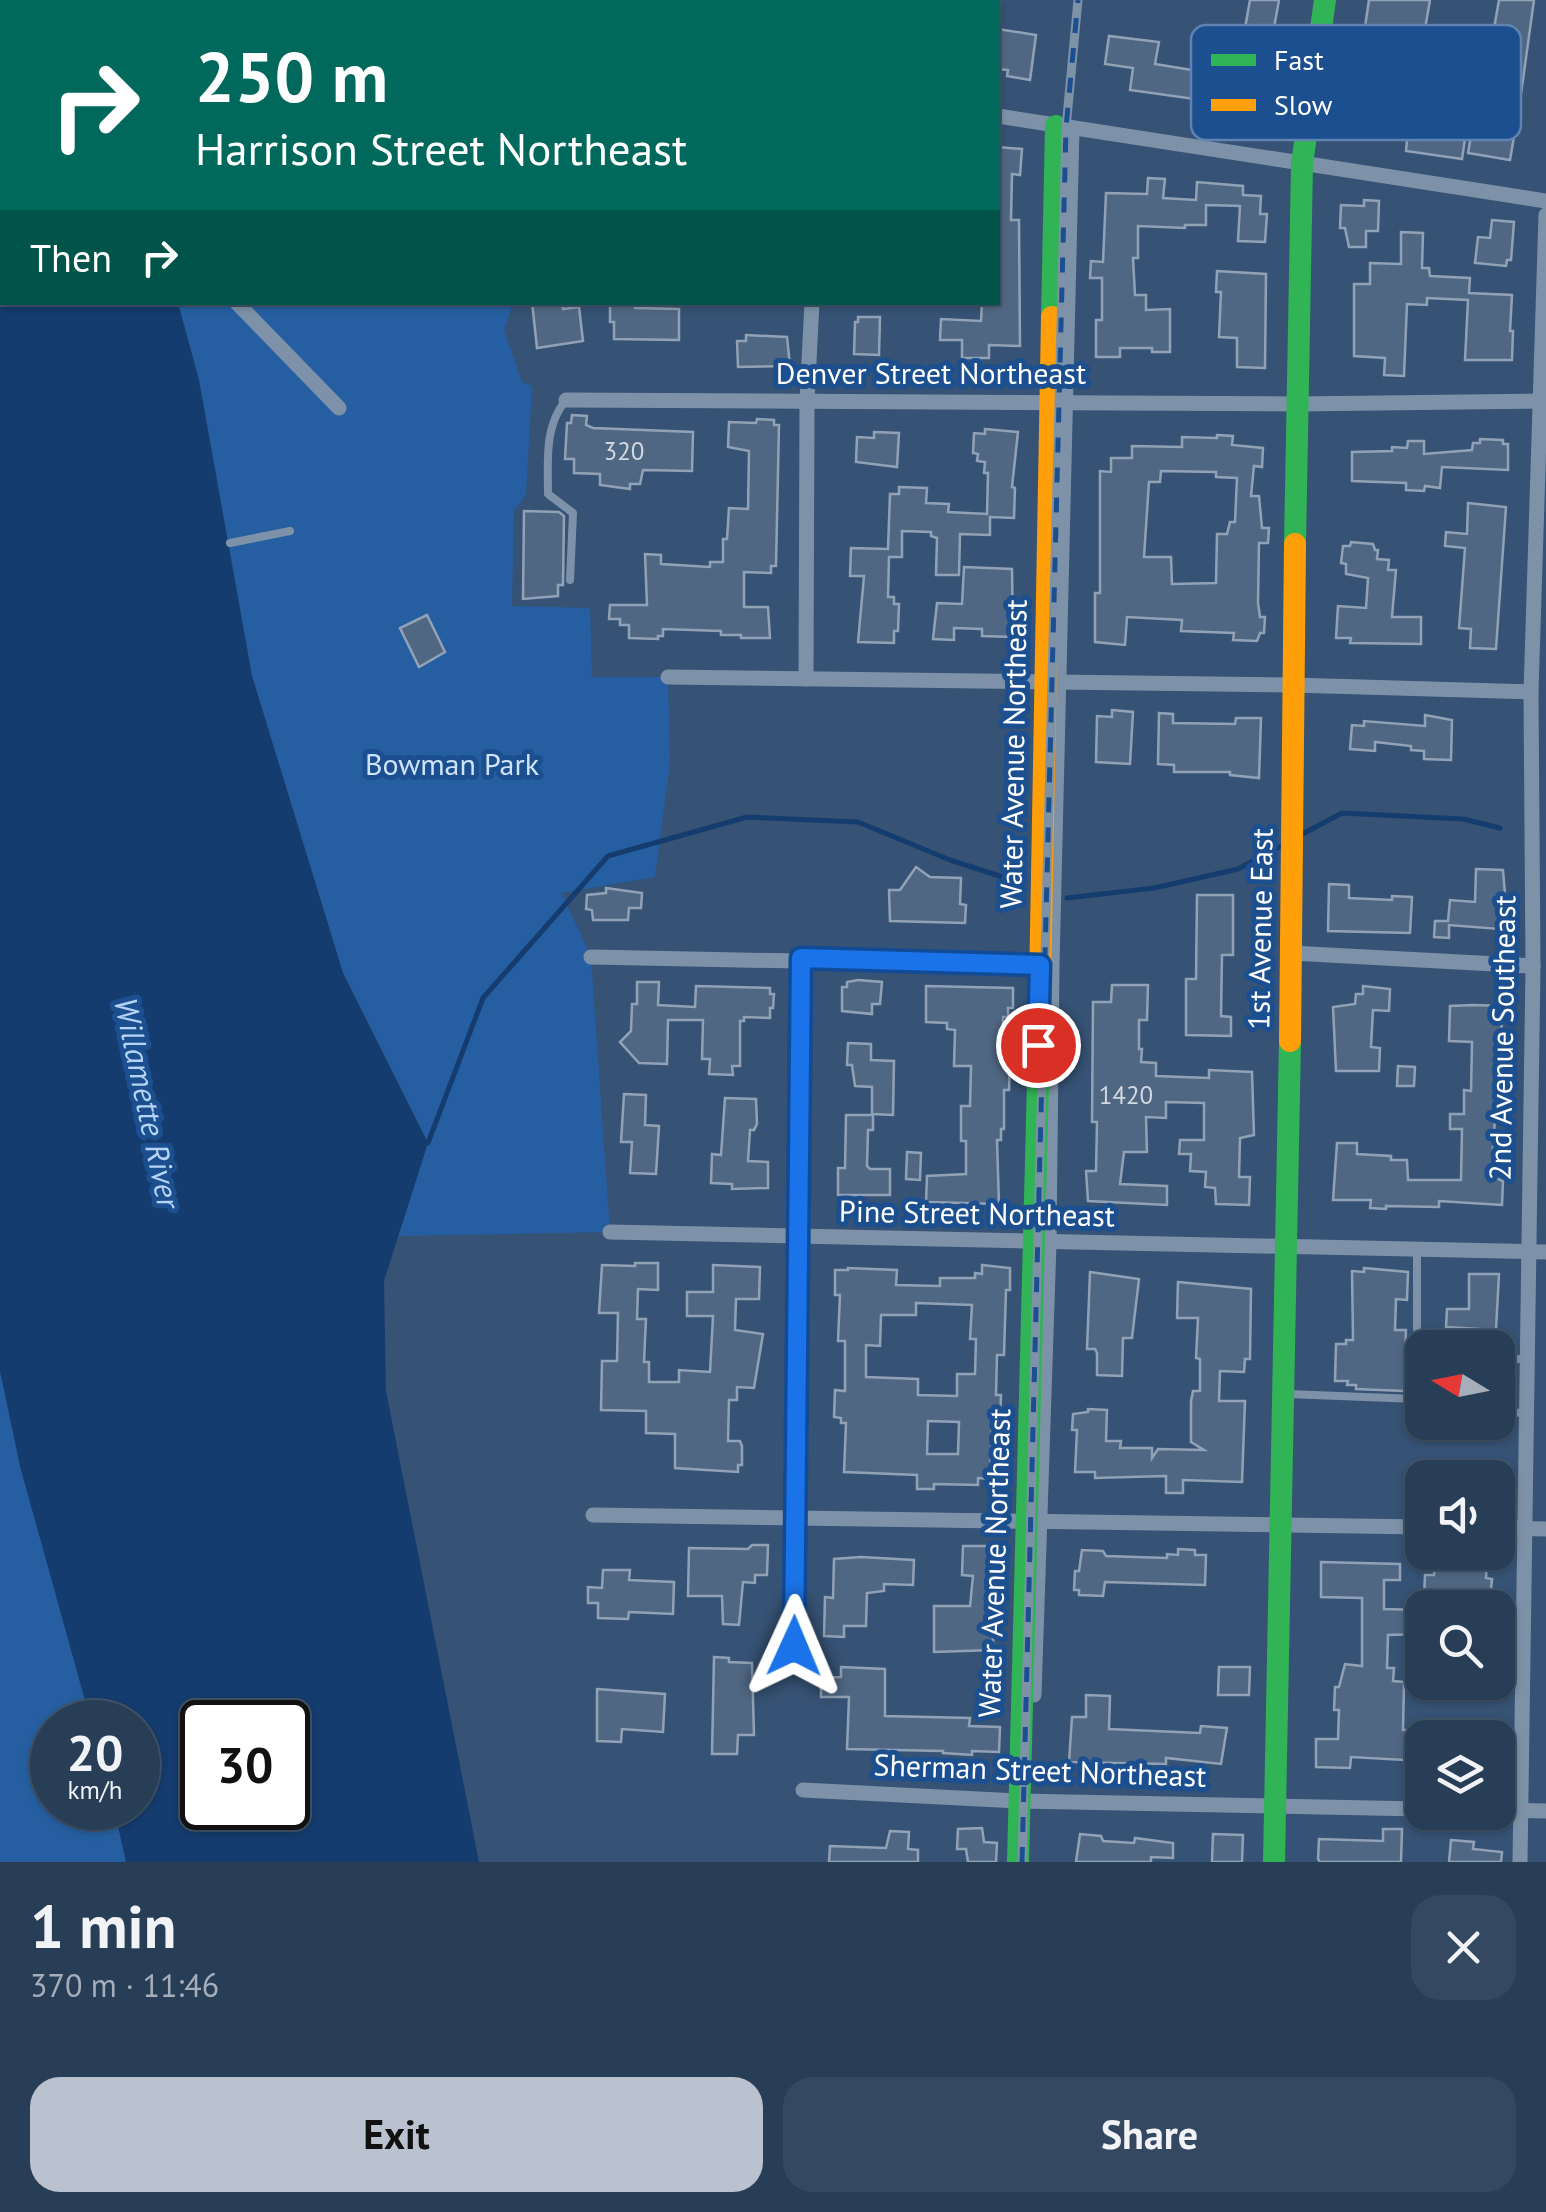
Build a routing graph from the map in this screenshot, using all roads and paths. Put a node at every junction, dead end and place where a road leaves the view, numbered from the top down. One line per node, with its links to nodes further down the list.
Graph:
1 (1325, 0): 2 (street, 1st Avenue East)
2 (1321, 25)
3 (1000, 116): 4 (street)
4 (1064, 128): 6 (street); 14 (street, Water Avenue Northeast)
5 (1305, 140): 6 (street, 1st Avenue East)
6 (1302, 164): 7 (street); 15 (street, 1st Avenue East)
7 (1546, 201)
8 (1546, 216): 13 (street, 2nd Avenue Southeast)
9 (239, 305): 16 (street)
10 (812, 305): 12 (street)
11 (566, 400): 12 (street, Denver Street Northeast); 19 (lane)
12 (808, 401): 14 (street, Denver Street Northeast); 22 (street)
13 (1543, 401): 15 (street, Denver Street Northeast); 20 (street, 2nd Avenue Southeast)
14 (1058, 402): 15 (street, Denver Street Northeast); 23 (street, Water Avenue Northeast)
15 (1296, 404): 24 (street, 1st Avenue East)
16 (339, 408)
17 (290, 531): 18 (lane)
18 (230, 543)
19 (570, 580)
20 (1539, 657): 25 (street, 2nd Avenue Southeast)
21 (668, 678): 22 (street)
22 (806, 679): 23 (street)
23 (1052, 681): 24 (street); 29 (street, Water Avenue Northeast)
24 (1292, 685): 25 (street); 26 (street, 1st Avenue East)
25 (1531, 692): 30 (street, 2nd Avenue Southeast)
26 (1290, 953): 30 (street); 35 (street, 1st Avenue East)
27 (591, 957): 28 (street)
28 (801, 958): 29 (street); 33 (street)
29 (1046, 966): 34 (street, Water Avenue Northeast)
30 (1533, 966): 31 (street, 2nd Avenue Southeast)
31 (1539, 1001): 37 (street, 2nd Avenue Southeast)
32 (610, 1232): 33 (street, Pine Street Northeast)
33 (798, 1238): 34 (street, Pine Street Northeast); 47 (street)
34 (1042, 1243): 35 (street, Pine Street Northeast); 48 (street, Water Avenue Northeast)
35 (1284, 1245): 36 (street, Pine Street Northeast); 42 (street, 1st Avenue East)
36 (1417, 1249): 37 (street, Pine Street Northeast); 39 (lane)
37 (1529, 1252): 38 (street, Pine Street Northeast); 41 (street, 2nd Avenue Southeast)
38 (1546, 1252)
39 (1419, 1330)
40 (1515, 1359): 41 (lane)
41 (1527, 1359): 45 (street, 2nd Avenue Southeast)
42 (1281, 1394): 43 (lane); 49 (street, 1st Avenue East)
43 (1405, 1402)
44 (1515, 1413): 45 (lane)
45 (1526, 1413): 52 (street, 2nd Avenue Southeast)
46 (594, 1515): 47 (street)
47 (796, 1519): 48 (street); 54 (street)
48 (1033, 1521): 49 (street); 56 (street, Water Avenue Northeast)
49 (1279, 1525): 50 (street); 57 (street, 1st Avenue East)
50 (1405, 1527)
51 (1515, 1529): 52 (street)
52 (1523, 1529): 53 (street); 60 (street, 2nd Avenue Southeast)
53 (1546, 1529)
54 (794, 1646)
55 (803, 1790): 56 (street, Sherman Street Northeast)
56 (1025, 1801): 57 (street, Sherman Street Northeast); 62 (street, Water Avenue Northeast); 63 (street, Water Avenue Northeast)
57 (1275, 1806): 58 (street, Sherman Street Northeast); 64 (street, 1st Avenue East)
58 (1405, 1809)
59 (1515, 1811): 60 (street)
60 (1520, 1811): 61 (street); 65 (street, 2nd Avenue Southeast)
61 (1546, 1811)
62 (1018, 1862)
63 (1029, 1862)
64 (1274, 1862)
65 (1520, 1862)

